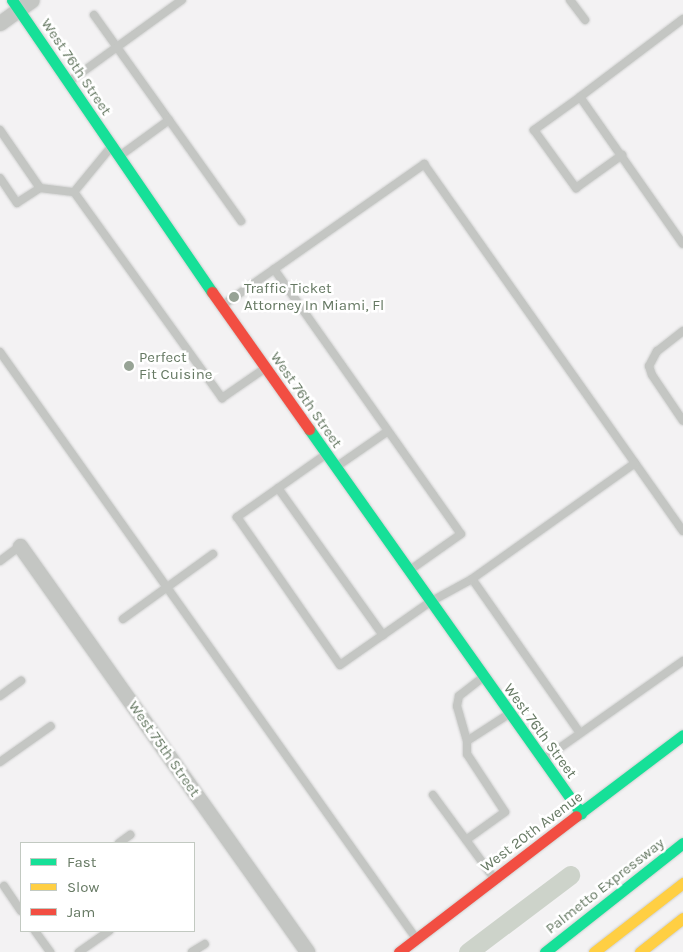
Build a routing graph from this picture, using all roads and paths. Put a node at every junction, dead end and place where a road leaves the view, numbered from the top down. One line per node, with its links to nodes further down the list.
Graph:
1 (32, 0): 4 (street)
2 (182, 0): 9 (lane)
3 (570, 0): 7 (lane)
4 (15, 5): 8 (street); 10 (main road, West 76th Street)
5 (94, 15): 9 (lane)
6 (683, 19): 11 (lane)
7 (584, 20)
8 (0, 23)
9 (118, 48): 10 (lane); 12 (lane)
10 (69, 82): 14 (main road, West 76th Street)
11 (580, 97): 15 (lane); 15 (lane)
12 (169, 120): 16 (lane); 20 (lane)
13 (0, 130): 18 (lane)
14 (112, 146): 16 (main road, West 76th Street); 19 (lane)
15 (622, 155): 21 (lane)
16 (119, 156): 23 (main road, West 76th Street)
17 (0, 178): 18 (lane)
18 (40, 188): 19 (lane)
19 (74, 192): 26 (lane)
20 (241, 221)
21 (683, 244)
22 (274, 269): 23 (lane); 28 (lane); 30 (lane)
23 (222, 306): 26 (main road, West 76th Street)
24 (683, 331): 27 (lane)
25 (0, 352): 39 (lane)
26 (265, 368): 29 (main road, West 76th Street)
27 (683, 421)
28 (388, 430): 31 (lane); 37 (lane)
29 (326, 455): 31 (main road, West 76th Street); 32 (lane)
30 (635, 463): 33 (lane); 38 (lane)
31 (335, 467): 37 (main road, West 76th Street)
32 (278, 488): 42 (lane); 42 (lane)
33 (683, 531)
34 (20, 546): 36 (lane); 72 (street, West 75th Street)
35 (213, 554): 39 (lane)
36 (0, 561)
37 (408, 571): 40 (main road, West 76th Street)
38 (472, 578): 40 (lane); 49 (lane)
39 (166, 587): 41 (lane); 67 (lane)
40 (430, 602): 42 (lane); 44 (main road, West 76th Street)
41 (123, 619)
42 (383, 635)
43 (683, 661): 49 (lane)
44 (483, 677): 47 (main road, West 76th Street); 51 (lane)
45 (21, 681): 46 (lane)
46 (0, 696)
47 (509, 714): 51 (lane); 52 (main road, West 76th Street)
48 (51, 726): 53 (lane)
49 (580, 733): 52 (lane)
50 (683, 735): 55 (main road, West 20th Avenue)
51 (467, 741): 57 (lane)
52 (543, 760): 55 (main road, West 76th Street)
53 (0, 762)
54 (433, 795): 57 (lane)
55 (581, 813): 60 (main road, West 20th Avenue)
56 (130, 835): 58 (lane)
57 (466, 840): 60 (lane)
58 (120, 842)
59 (683, 843): 74 (main road, Palmetto Expressway)
60 (495, 879): 67 (main road, West 20th Avenue)
61 (683, 883): 75 (main road)
62 (4, 886): 63 (lane)
63 (20, 910)
64 (683, 918): 76 (main road)
65 (36, 932): 69 (lane)
66 (109, 932): 70 (lane)
67 (416, 939): 73 (main road, West 20th Avenue)
68 (205, 944): 71 (lane)
69 (50, 952)
70 (79, 952)
71 (192, 952)
72 (307, 952)
73 (399, 952)
74 (545, 952)
75 (594, 952)
76 (640, 952)

